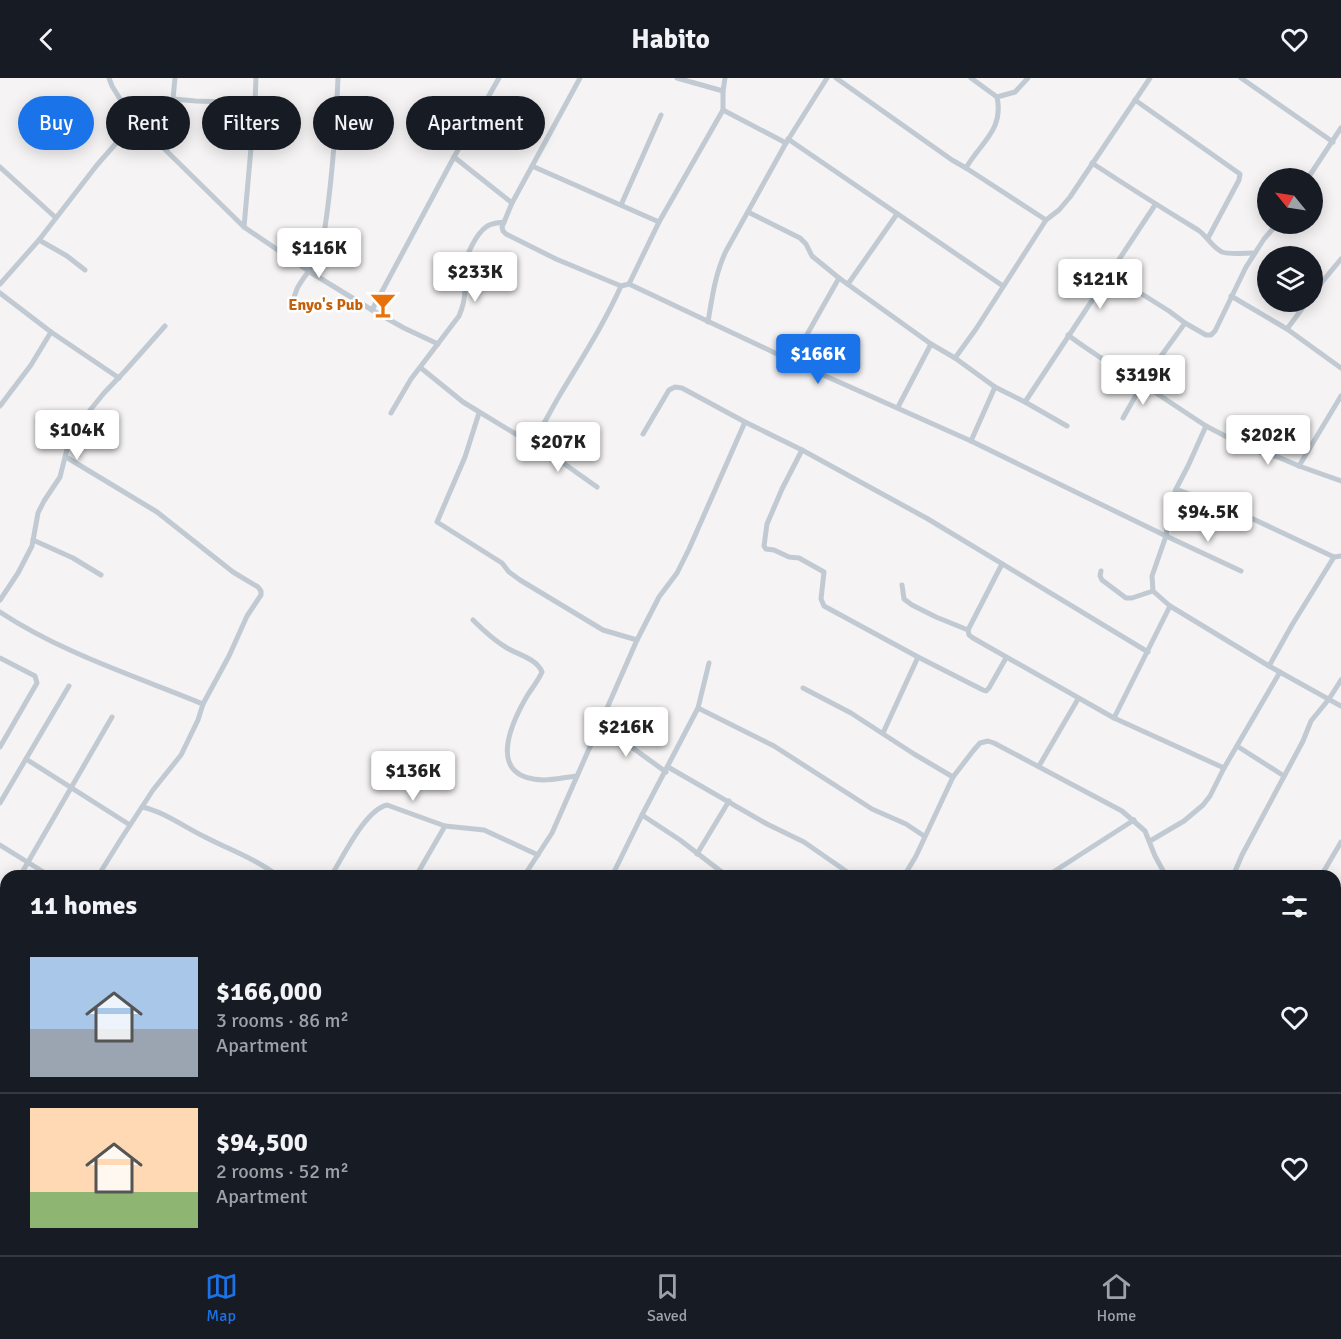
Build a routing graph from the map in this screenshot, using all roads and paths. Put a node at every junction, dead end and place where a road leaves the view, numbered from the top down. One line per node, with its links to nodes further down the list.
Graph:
1 (109, 78): 16 (street)
2 (175, 78): 17 (street)
3 (256, 78): 18 (street)
4 (338, 78): 51 (street)
5 (499, 78): 29 (street)
6 (580, 78): 31 (street)
7 (677, 78): 15 (street)
8 (725, 78): 15 (street)
9 (826, 78): 24 (street)
10 (836, 78): 33 (street)
11 (971, 78): 19 (street)
12 (1028, 78): 19 (street)
13 (1150, 78): 20 (street)
14 (1240, 78): 25 (street)
15 (723, 91): 21 (street)
16 (118, 96)
17 (173, 96)
18 (255, 96)
19 (997, 97): 33 (street)
20 (1135, 100): 30 (street); 46 (street)
21 (723, 110): 24 (street); 43 (street)
22 (661, 115): 37 (street)
23 (1341, 128): 25 (street)
24 (787, 141): 38 (street); 39 (street)
25 (1333, 142): 34 (street)
26 (111, 150): 40 (street)
27 (251, 150): 44 (street)
28 (167, 151): 44 (street)
29 (454, 156): 35 (street); 63 (street)
30 (1092, 163): 36 (street); 41 (street)
31 (532, 166): 35 (street); 37 (street)
32 (0, 167): 40 (street)
33 (966, 168): 41 (street)
34 (1315, 168)
35 (512, 203): 42 (street)
36 (1155, 204): 46 (street); 52 (street)
37 (621, 205): 43 (street)
38 (748, 212): 53 (street); 65 (street)
39 (897, 214): 57 (street); 59 (street)
40 (55, 217): 47 (street)
41 (1046, 220): 59 (street)
42 (504, 222): 58 (street); 71 (street)
43 (659, 222): 56 (street)
44 (244, 227): 51 (street)
45 (1270, 234): 48 (street)
46 (1208, 238): 48 (street)
47 (39, 240): 50 (street); 55 (street)
48 (1254, 253): 61 (street)
49 (1341, 259): 54 (street)
50 (85, 270)
51 (310, 272): 62 (street); 63 (street)
52 (1110, 274): 66 (street); 70 (street)
53 (839, 278): 57 (street); 74 (street)
54 (1323, 278)
55 (0, 284)
56 (629, 284): 58 (street); 65 (street)
57 (848, 284): 72 (street)
58 (621, 286): 91 (street)
59 (1003, 286): 73 (street)
60 (0, 293): 69 (street)
61 (1231, 296): 66 (street); 68 (street)
62 (294, 307)
63 (372, 310): 71 (street)
64 (1300, 312): 68 (street)
65 (708, 322): 74 (street)
66 (1185, 323): 78 (street)
67 (165, 326): 77 (street)
68 (1287, 329): 76 (street)
69 (51, 332): 77 (street); 82 (street)
70 (1068, 335): 78 (street); 81 (street)
71 (438, 344): 75 (street)
72 (931, 344): 73 (street); 83 (street)
73 (955, 358): 79 (street)
74 (792, 361): 83 (street)
75 (421, 368): 84 (street); 85 (street)
76 (1341, 368)
77 (119, 378): 94 (street)
78 (1143, 382): 86 (street); 89 (street)
79 (995, 387): 81 (street); 92 (street)
80 (1341, 396): 95 (street)
81 (1024, 402): 88 (street)
82 (0, 406)
83 (898, 407): 92 (street)
84 (391, 413)
85 (479, 413): 91 (street); 113 (street)
86 (1123, 418)
87 (745, 422): 90 (street); 93 (street); 113 (street)
88 (1067, 426)
89 (1206, 426): 95 (street); 98 (street)
90 (643, 434)
91 (532, 441): 97 (street)
92 (971, 441): 99 (street)
93 (802, 450): 102 (street); 115 (street)
94 (66, 458): 100 (street); 126 (street)
95 (1299, 466): 96 (street)
96 (1341, 482)
97 (597, 487)
98 (1176, 489): 99 (street); 101 (street)
99 (1166, 536): 104 (street); 107 (street)
100 (33, 540): 105 (street); 108 (street)
101 (1338, 556): 119 (street)
102 (1002, 564): 112 (street); 114 (street)
103 (1101, 571): 107 (street)
104 (1241, 571)
105 (101, 575)
106 (902, 585): 112 (street)
107 (1153, 591): 109 (street)
108 (0, 600)
109 (1170, 606): 114 (street); 119 (street)
110 (0, 612): 126 (street)
111 (472, 621): 139 (street)
112 (968, 630): 117 (street)
113 (638, 640): 131 (street)
114 (1148, 652): 130 (street)
115 (918, 657): 117 (street); 132 (street)
116 (0, 658): 134 (street)
117 (1006, 658): 124 (street)
118 (710, 663): 128 (street)
119 (1269, 666): 120 (street)
120 (1280, 672): 125 (street); 133 (street)
121 (1341, 680): 125 (street)
122 (69, 686): 135 (street)
123 (803, 687): 132 (street)
124 (1078, 699): 130 (street); 136 (street)
125 (1329, 699): 127 (street); 140 (street)
126 (203, 704): 145 (street)
127 (1341, 706)
128 (698, 708): 138 (street); 150 (street)
129 (112, 717): 142 (street)
130 (1114, 718): 137 (street)
131 (601, 725): 138 (street); 139 (street)
132 (883, 733): 141 (street)
133 (1237, 746): 137 (street); 140 (street)
134 (0, 747)
135 (26, 759): 142 (street); 144 (street)
136 (1039, 766): 141 (street); 147 (street)
137 (1224, 768): 151 (street)
138 (667, 770): 143 (street); 146 (street)
139 (577, 776): 155 (street)
140 (1284, 776): 170 (street)
141 (954, 777): 150 (street)
142 (72, 788): 148 (street); 156 (street)
143 (729, 801): 154 (street); 166 (street)
144 (0, 803)
145 (142, 807): 148 (street); 160 (street)
146 (642, 815): 154 (street); 164 (street)
147 (1134, 820): 151 (street); 168 (street)
148 (130, 825): 159 (street)
149 (445, 826): 155 (street); 161 (street); 162 (street)
150 (924, 836): 167 (street)
151 (1150, 840): 169 (street)
152 (1341, 842): 171 (street)
153 (0, 845): 156 (street)
154 (697, 854): 165 (street)
155 (538, 855): 163 (street)
156 (29, 862): 157 (street); 158 (street)
157 (24, 870)
158 (41, 870)
159 (102, 870)
160 (269, 870)
161 (335, 870)
162 (419, 870)
163 (528, 870)
164 (615, 870)
165 (719, 870)
166 (844, 870)
167 (907, 870)
168 (1056, 870)
169 (1163, 870)
170 (1236, 870)
171 (1325, 870)

